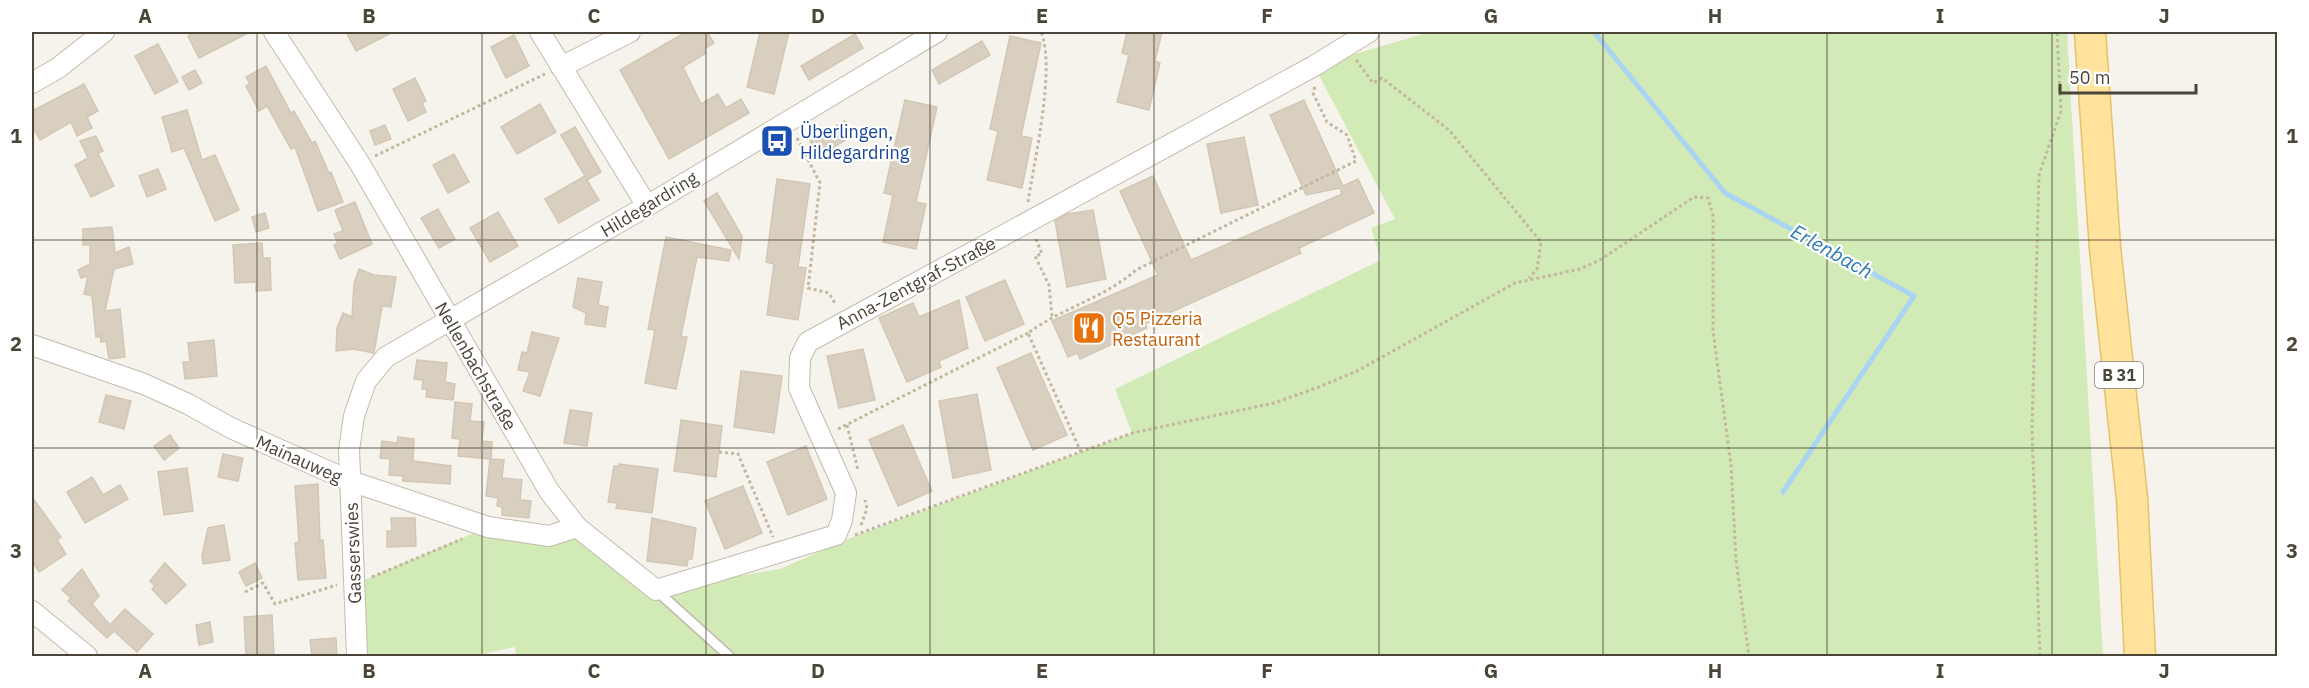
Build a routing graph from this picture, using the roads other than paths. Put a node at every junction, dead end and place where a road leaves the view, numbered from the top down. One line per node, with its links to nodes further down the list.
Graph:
1 (104, 32): 9 (street)
2 (274, 32): 11 (street, Nellenbachstraße)
3 (540, 32): 8 (street)
4 (630, 32): 8 (street)
5 (937, 32): 10 (street, Hildegardring)
6 (1369, 32): 16 (street, Anna-Zentgraf-Straße)
7 (2090, 32): 21 (main road, B 31)
8 (561, 67): 10 (street)
9 (32, 83)
10 (647, 206): 11 (street, Hildegardring)
11 (448, 319): 13 (street, Hildegardring); 15 (street, Nellenbachstraße)
12 (32, 345): 14 (street, Mainauweg)
13 (366, 381): 14 (street, Gasserswies)
14 (350, 481): 15 (street, Mainauweg); 19 (street, Gasserswies)
15 (577, 527): 16 (street, Nellenbachstraße)
16 (657, 590): 20 (lane, Nellenbachstraße)
17 (32, 612): 18 (street)
18 (87, 657)
19 (357, 657)
20 (729, 657)
21 (2139, 657)

